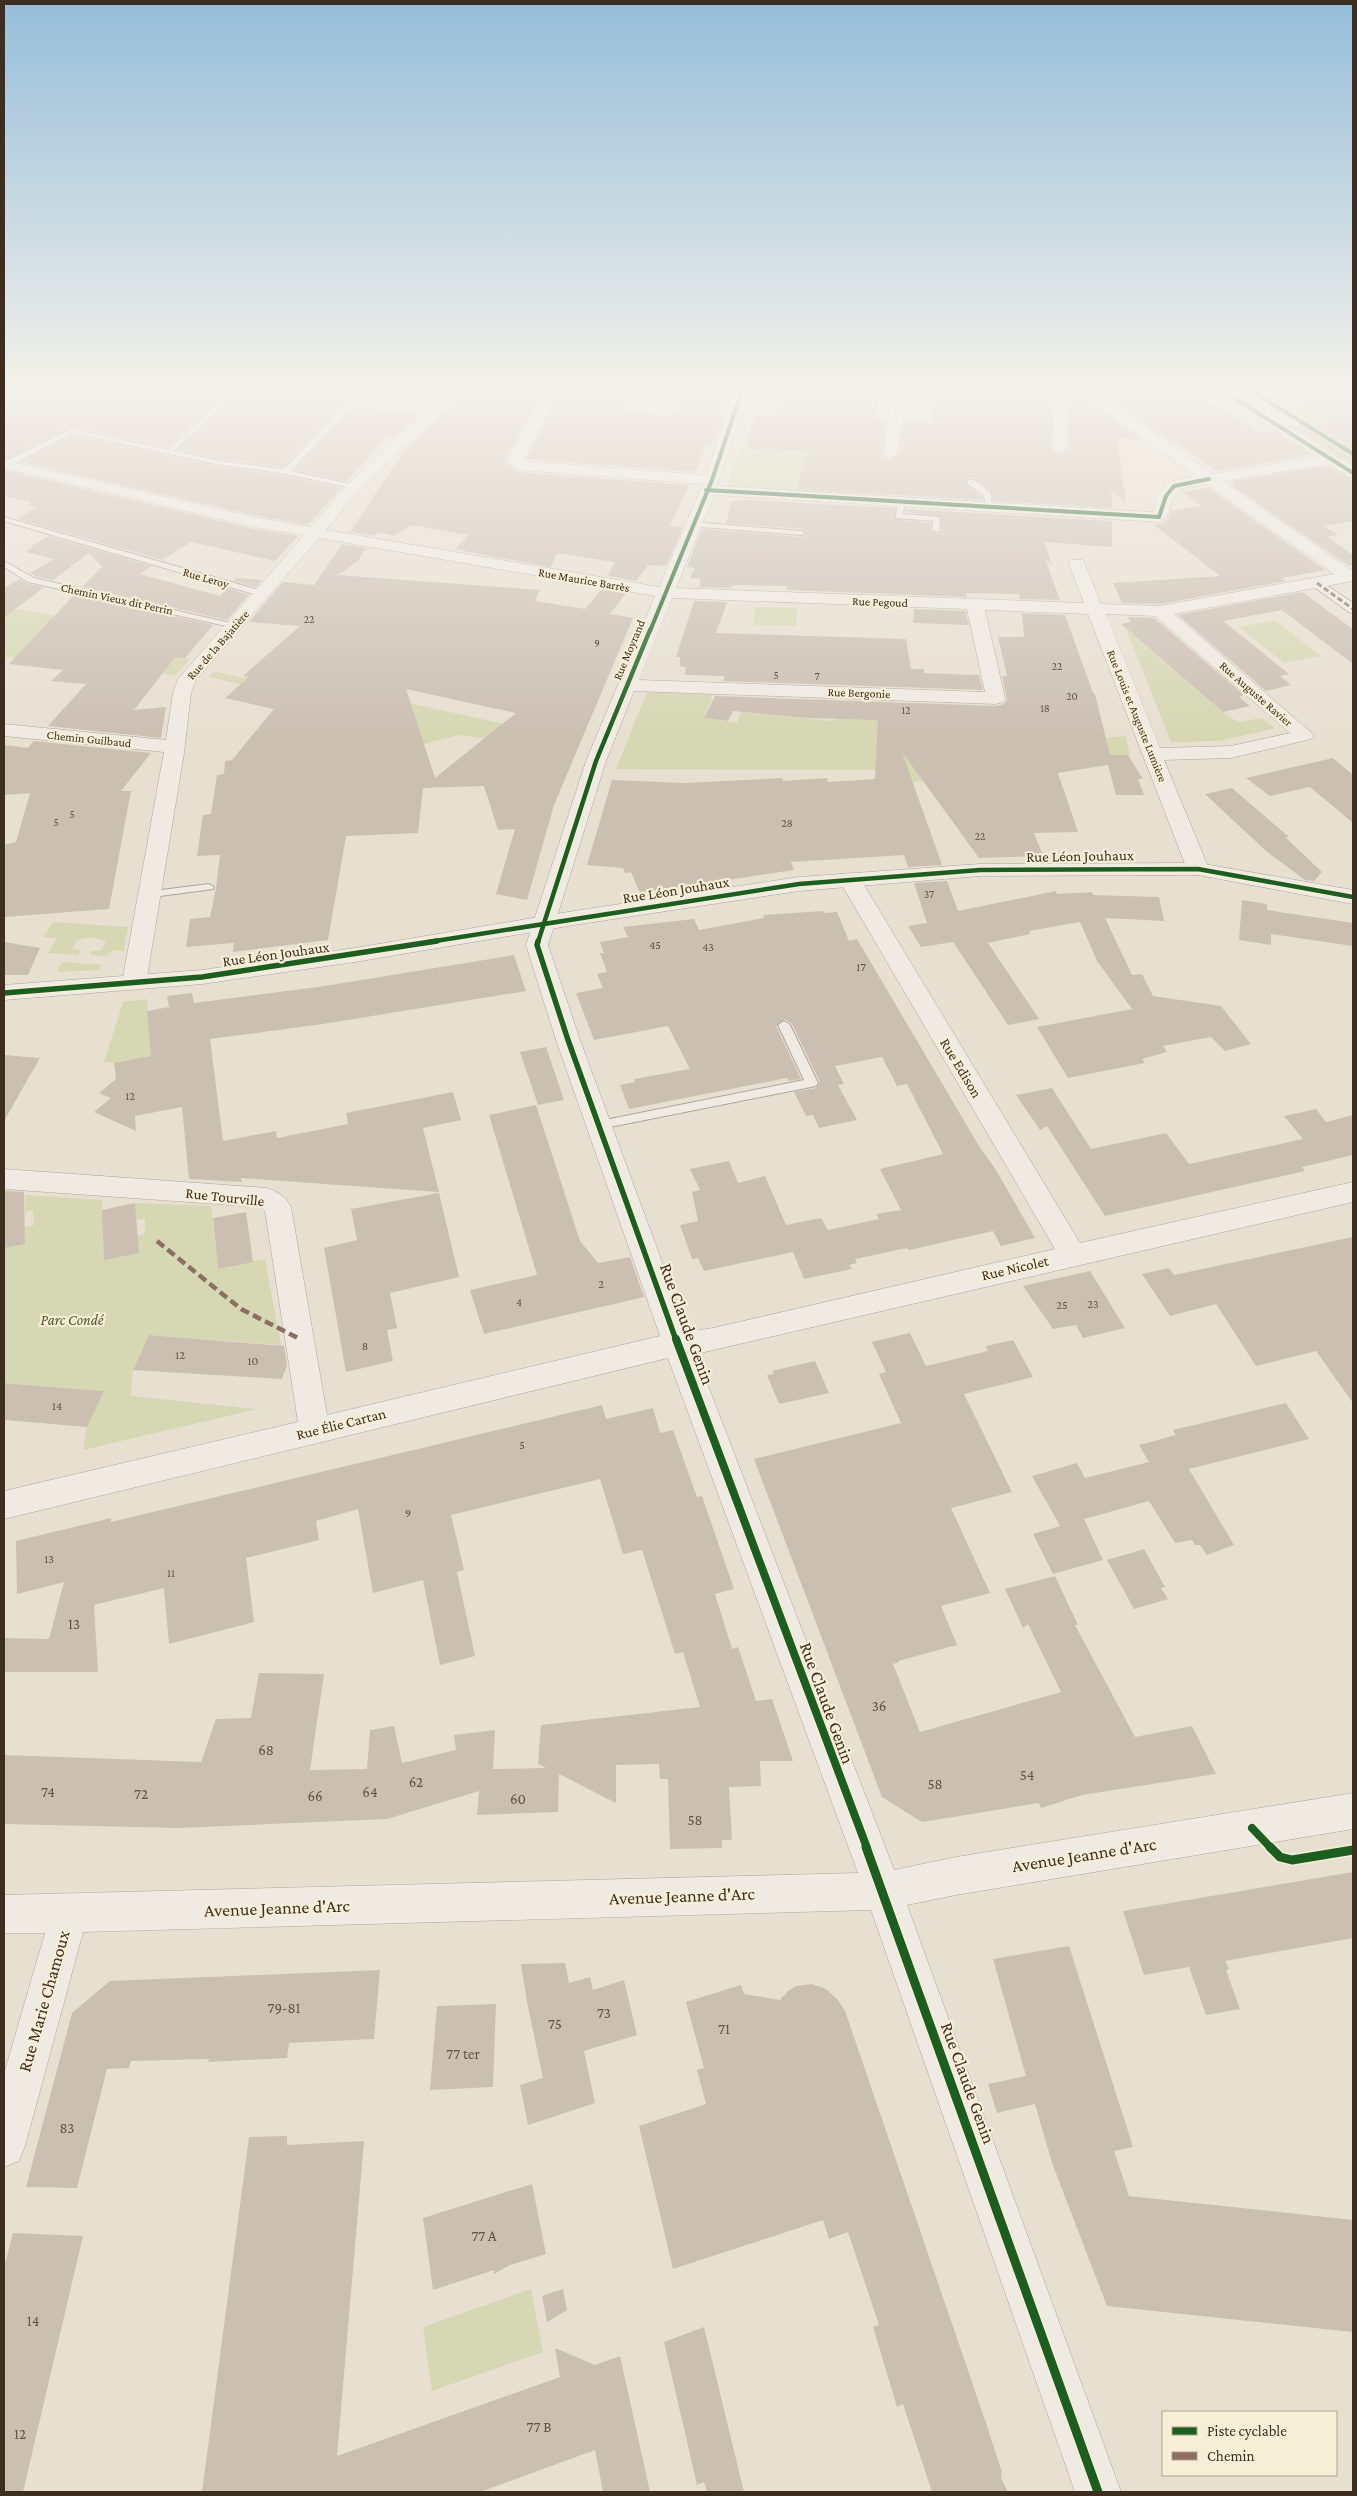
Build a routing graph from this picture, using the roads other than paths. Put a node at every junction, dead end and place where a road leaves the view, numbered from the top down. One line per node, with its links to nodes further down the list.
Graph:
1 (175, 503): 13 (street, Rue Maurice Barrès)
2 (339, 503): 13 (street, Rue de la Bajatière)
3 (701, 503): 11 (street, Rue Moyrand)
4 (900, 503): 12 (lane)
5 (926, 503): 9 (street)
6 (989, 503): 9 (lane)
7 (1163, 503): 9 (street)
8 (1244, 503): 17 (street)
9 (989, 507)
10 (4, 519): 20 (lane, Rue Leroy)
11 (692, 524): 14 (lane); 19 (street, Rue Moyrand)
12 (936, 530)
13 (314, 533): 19 (street, Rue Maurice Barrès); 20 (street, Rue de la Bajatière)
14 (801, 533)
15 (4, 564): 25 (lane, Chemin Vieux dit Perrin)
16 (1077, 564): 22 (street, Rue Louis et Auguste Lumière)
17 (1351, 577): 18 (street)
18 (1317, 583): 23 (street); 24 (street)
19 (665, 593): 21 (street, Rue Pegoud); 26 (street, Rue Moyrand)
20 (263, 594): 25 (street, Rue de la Bajatière)
21 (975, 605): 22 (street, Rue Pegoud); 26 (street, Rue Bergonie)
22 (1095, 609): 24 (street); 29 (street, Rue Louis et Auguste Lumière)
23 (1353, 609)
24 (1160, 611): 29 (street, Rue Auguste Ravier)
25 (235, 625): 28 (street, Rue de la Bajatière)
26 (627, 685): 35 (street, Rue Moyrand)
27 (4, 730): 28 (street, Chemin Guilbaud)
28 (174, 747): 33 (street, Rue de la Bajatière)
29 (1152, 754): 30 (street, Rue Louis et Auguste Lumière)
30 (1198, 869): 31 (street, Rue Léon Jouhaux); 34 (street, Rue Léon Jouhaux)
31 (850, 880): 35 (street, Rue Léon Jouhaux); 42 (street, Rue Edison)
32 (209, 887): 33 (lane)
33 (147, 894): 36 (street, Rue de la Bajatière)
34 (1353, 897)
35 (543, 924): 36 (street, Rue Léon Jouhaux); 39 (street, Rue Claude Genin)
36 (134, 983): 37 (street, Rue Léon Jouhaux)
37 (4, 993)
38 (784, 1025): 39 (lane)
39 (600, 1125): 43 (street, Rue Claude Genin)
40 (4, 1179): 44 (street, Rue Tourville)
41 (1353, 1192): 42 (street, Rue Nicolet)
42 (1073, 1255): 43 (street, Rue Nicolet)
43 (678, 1345): 44 (street, Rue Élie Cartan); 47 (street, Rue Claude Genin)
44 (314, 1430): 45 (street, Rue Élie Cartan)
45 (4, 1505)
46 (1353, 1811): 47 (street, Avenue Jeanne d'Arc)
47 (883, 1891): 49 (street, Avenue Jeanne d'Arc); 51 (street, Rue Claude Genin)
48 (4, 1914): 49 (street, Avenue Jeanne d'Arc)
49 (69, 1914): 50 (street, Rue Marie Chamoux)
50 (4, 2146)
51 (1098, 2492)

